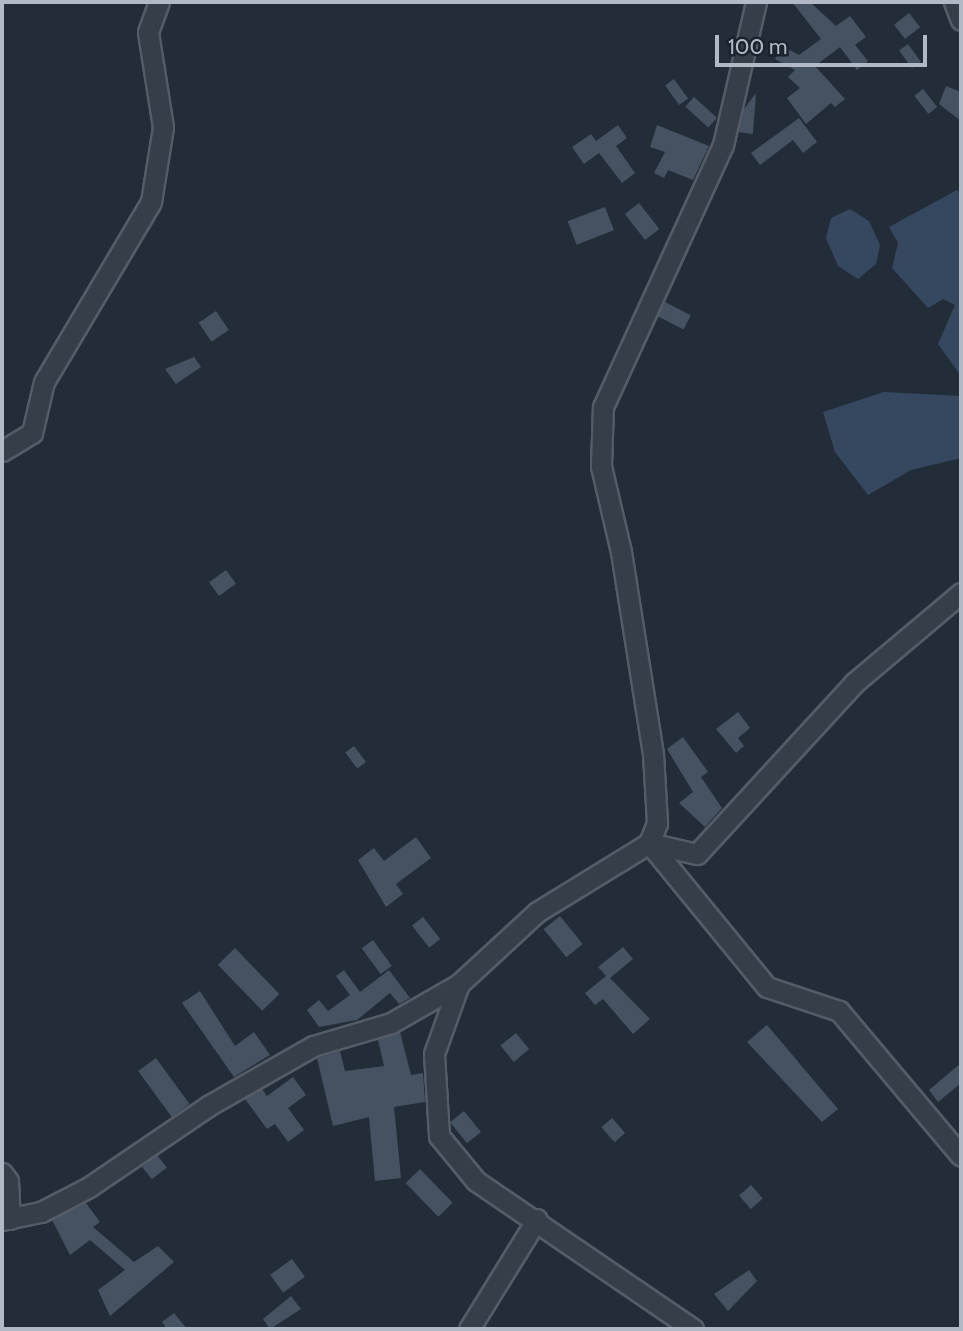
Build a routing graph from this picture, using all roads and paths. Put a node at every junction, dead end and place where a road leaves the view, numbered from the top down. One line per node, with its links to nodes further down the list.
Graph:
1 (159, 2): 5 (street)
2 (756, 2): 7 (street)
3 (954, 2): 4 (street)
4 (961, 20)
5 (2, 451)
6 (961, 593): 7 (street)
7 (649, 843): 8 (street); 9 (street)
8 (459, 984): 11 (street); 12 (street)
9 (961, 1156)
10 (2, 1173): 11 (street)
11 (6, 1219)
12 (537, 1219): 13 (street); 14 (street)
13 (469, 1329)
14 (693, 1329)

